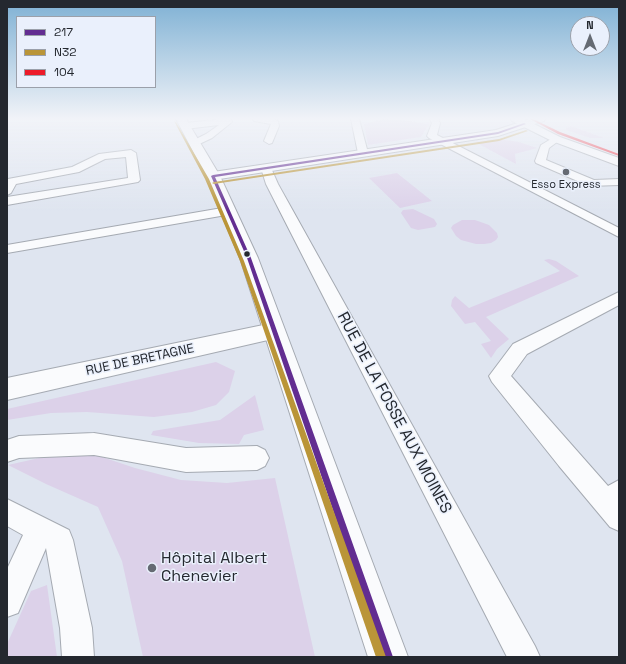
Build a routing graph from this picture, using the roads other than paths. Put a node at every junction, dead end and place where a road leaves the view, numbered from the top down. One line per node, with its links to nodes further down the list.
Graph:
1 (199, 150): 10 (street)
2 (362, 150): 7 (lane)
3 (381, 150): 7 (street)
4 (461, 150): 15 (lane)
5 (543, 150): 11 (lane)
6 (586, 150): 8 (street)
7 (363, 153): 9 (street)
8 (619, 162)
9 (266, 168): 10 (street); 28 (lane, RUE DE LA FOSSE AUX MOINES)
10 (213, 176): 14 (street)
11 (619, 182)
12 (7, 191): 13 (lane)
13 (7, 200)
14 (228, 211): 16 (lane); 18 (street)
15 (619, 234)
16 (7, 249)
17 (619, 298): 22 (lane)
18 (273, 331): 19 (street, RUE DE BRETAGNE); 27 (street)
19 (7, 390)
20 (7, 451): 21 (lane)
21 (257, 458)
22 (615, 505)
23 (7, 512): 24 (lane)
24 (40, 530): 25 (lane); 26 (lane)
25 (7, 602)
26 (78, 657)
27 (388, 657)
28 (524, 657)

